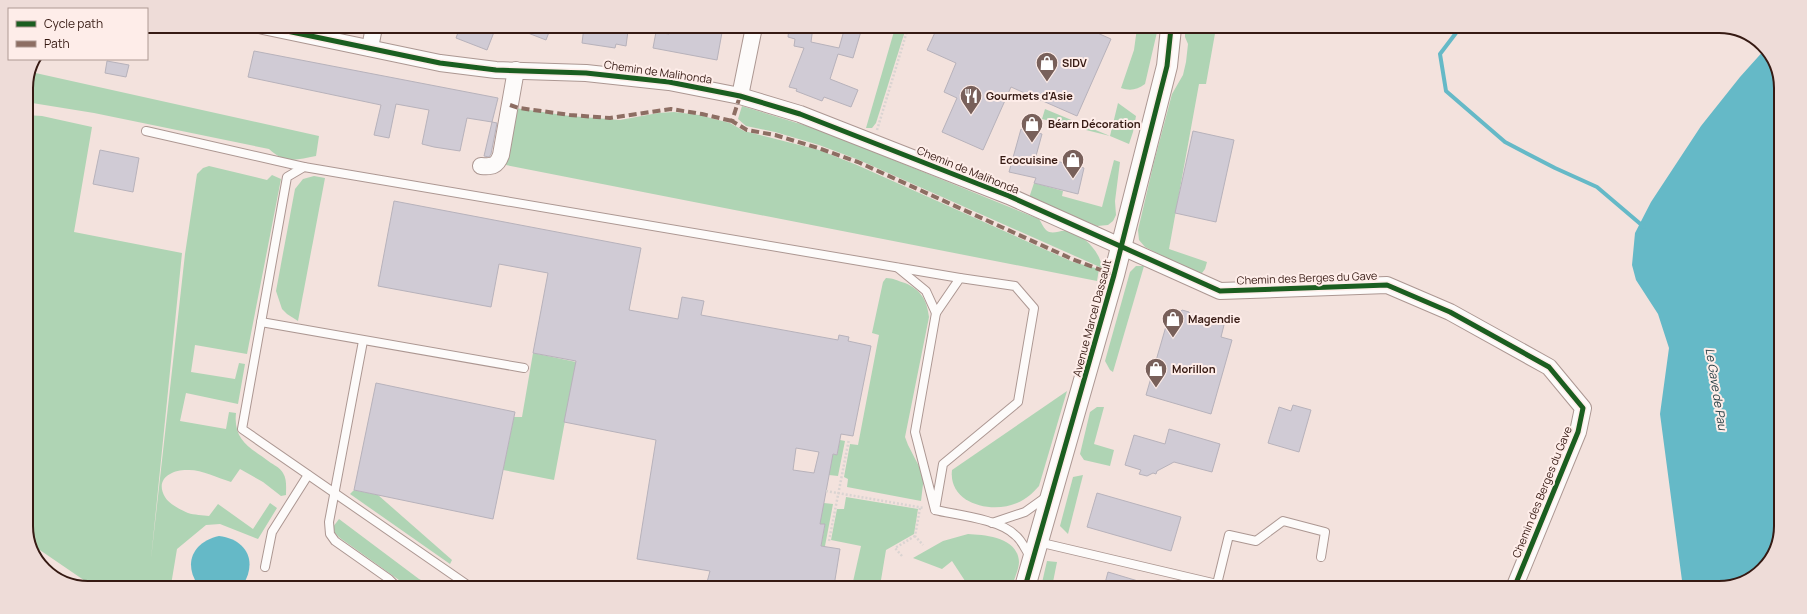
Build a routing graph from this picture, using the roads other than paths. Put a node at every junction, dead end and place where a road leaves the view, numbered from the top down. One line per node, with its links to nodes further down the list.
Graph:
1 (297, 33): 5 (street, Chemin de Malihonda)
2 (373, 33): 5 (street)
3 (753, 33): 7 (street)
4 (1170, 33): 11 (street, Avenue Marcel Dassault)
5 (370, 48): 6 (street, Chemin de Malihonda)
6 (516, 70): 7 (street, Chemin de Malihonda); 10 (street)
7 (740, 96): 11 (street, Chemin de Malihonda)
8 (146, 131): 9 (lane)
9 (304, 166): 12 (lane); 15 (lane)
10 (481, 166)
11 (1122, 246): 20 (street, Avenue Marcel Dassault); 31 (street, Chemin des Berges du Gave)
12 (898, 268): 13 (lane); 14 (lane)
13 (960, 278): 14 (lane); 21 (lane)
14 (936, 313): 21 (lane)
15 (261, 322): 16 (lane); 18 (lane)
16 (363, 341): 17 (lane); 19 (lane)
17 (524, 368)
18 (308, 475): 19 (lane); 25 (lane)
19 (334, 493): 26 (lane); 27 (lane)
20 (1052, 493): 22 (lane); 23 (street, Avenue Marcel Dassault)
21 (934, 510): 22 (lane)
22 (992, 523): 23 (lane)
23 (1035, 551): 28 (street, Avenue Marcel Dassault); 29 (lane)
24 (1321, 557): 30 (lane)
25 (264, 567)
26 (391, 581)
27 (462, 581)
28 (1027, 581)
29 (1200, 581)
30 (1218, 581)
31 (1517, 581)

